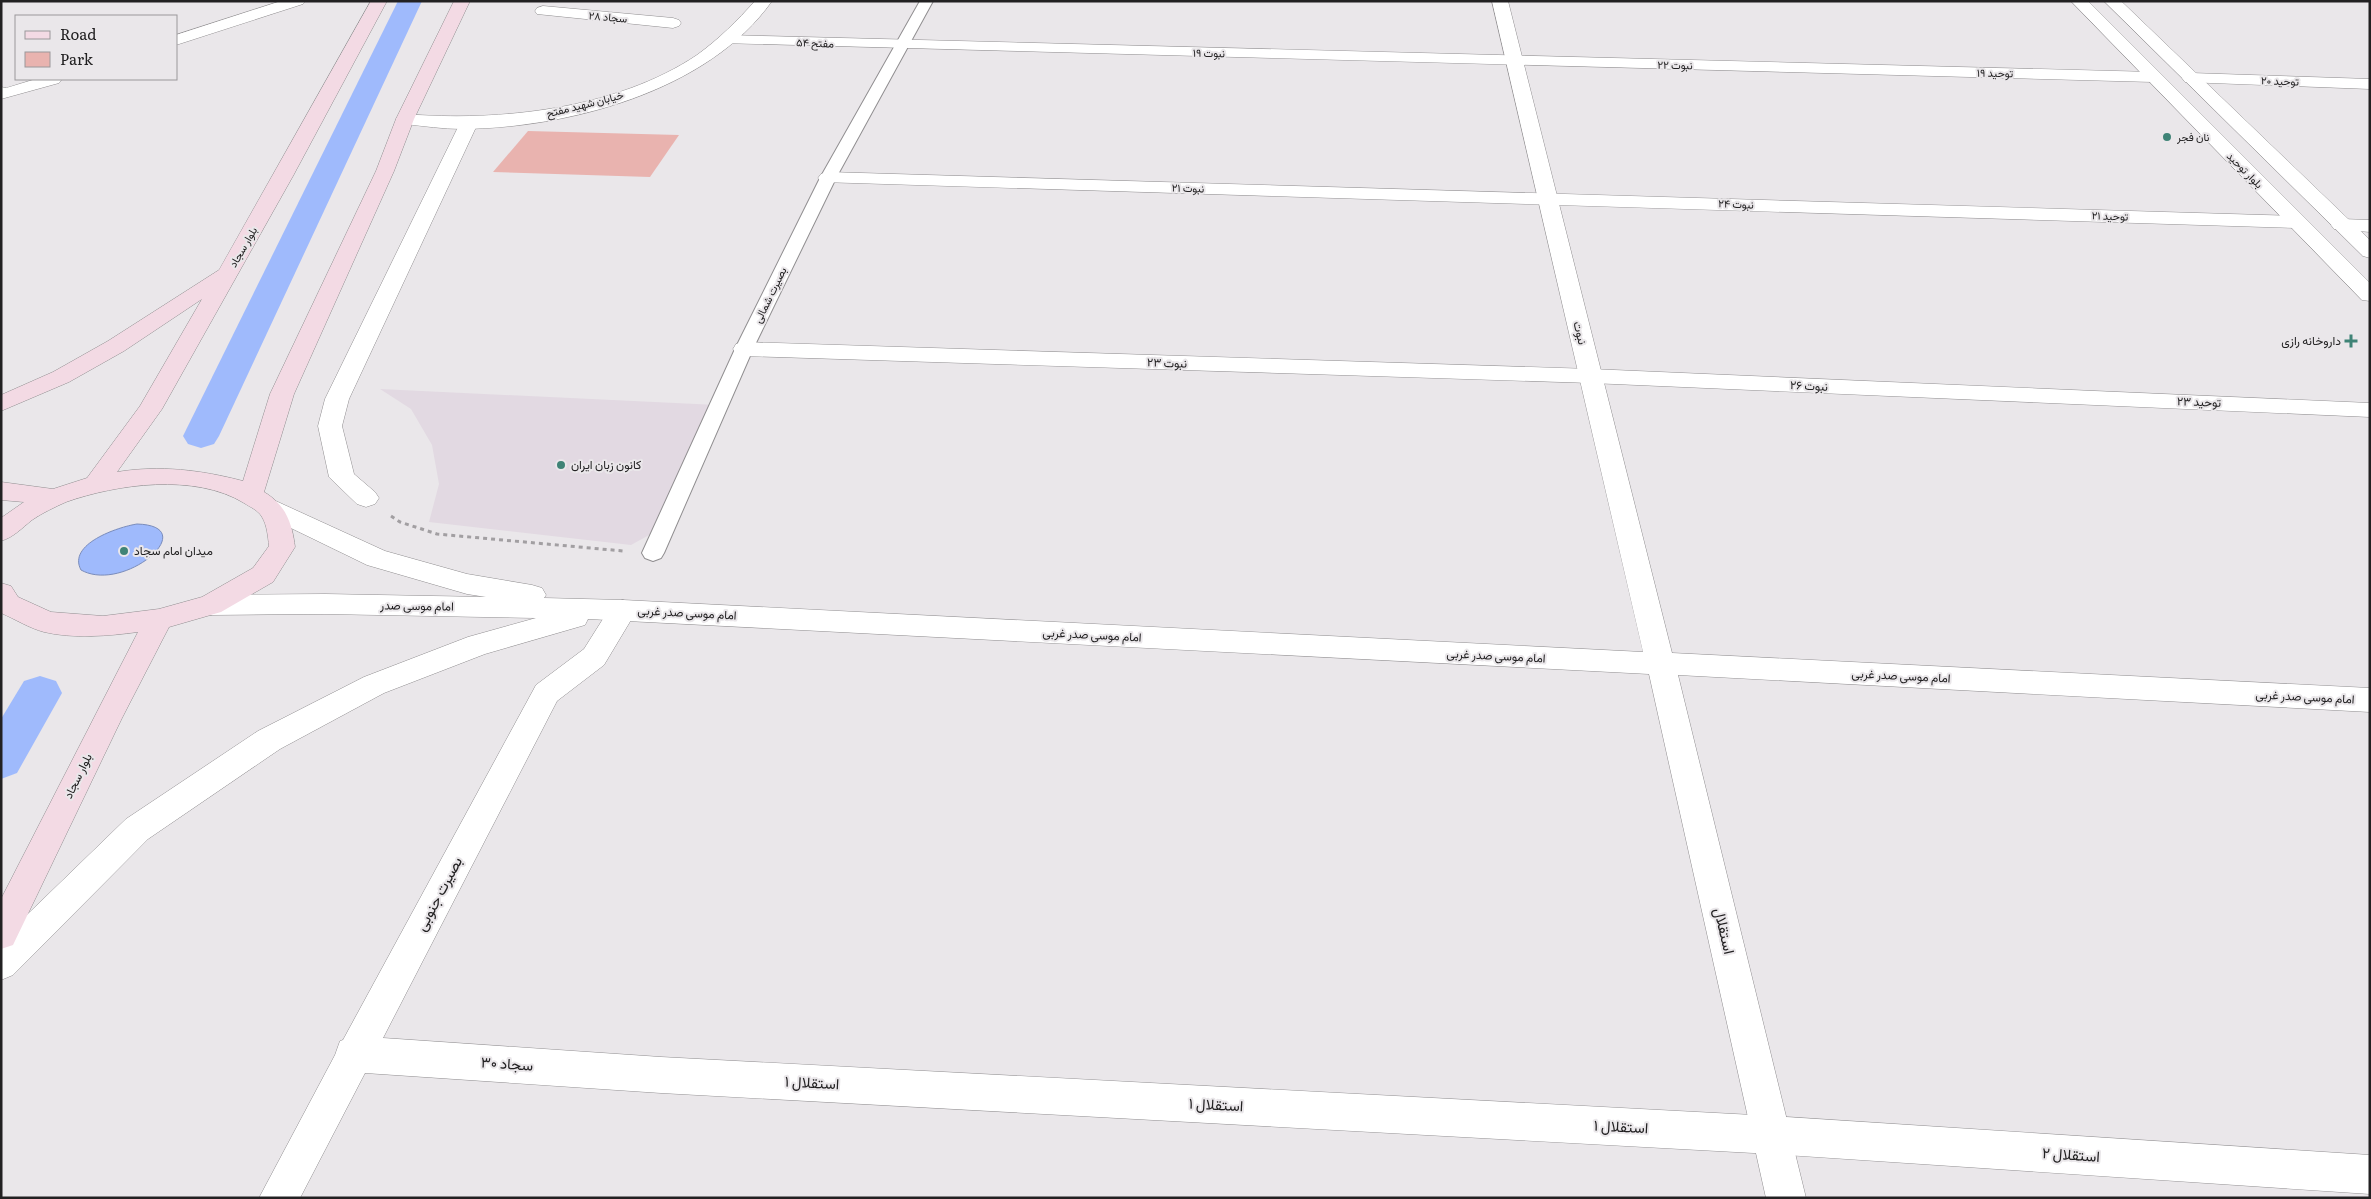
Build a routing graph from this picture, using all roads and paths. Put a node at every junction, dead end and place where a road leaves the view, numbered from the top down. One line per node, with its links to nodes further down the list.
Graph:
1 (298, 1): 13 (street)
2 (379, 1): 32 (main road, بلوار سجاد)
3 (462, 1): 23 (main road)
4 (611, 1): 11 (street)
5 (764, 1): 14 (street, خیابان شهید مفتح)
6 (927, 1): 15 (lane, بصیرت شمالی)
7 (1500, 1): 16 (street, نبوت)
8 (2079, 1): 18 (street, بلوار توحید)
9 (2112, 1): 19 (street)
10 (544, 11): 11 (street, سجاد ۲۸)
11 (594, 15): 12 (street, سجاد ۲۸)
12 (673, 23)
13 (178, 39)
14 (727, 40): 15 (street, مفتح ۵۴); 24 (street, خیابان شهید مفتح)
15 (903, 45): 16 (street, نبوت ۱۹); 25 (lane, بصیرت شمالی)
16 (1514, 61): 17 (street, نبوت ۲۲); 26 (street, نبوت)
17 (1836, 69): 18 (street, توحید ۱۹)
18 (2153, 77): 28 (street, بلوار توحید)
19 (2190, 78): 21 (street, توحید ۲۰); 29 (street)
20 (50, 80): 22 (street)
21 (2370, 84)
22 (1, 92)
23 (405, 119): 24 (street, خیابان شهید مفتح); 43 (main road)
24 (469, 123): 42 (street)
25 (828, 178): 26 (street, نبوت ۲۱); 34 (lane, بصیرت شمالی)
26 (1548, 198): 27 (street, نبوت ۲۴); 35 (street, نبوت)
27 (1924, 210): 28 (street, توحید ۲۱)
28 (2297, 222): 33 (street, بلوار توحید)
29 (2341, 225): 30 (street); 31 (street)
30 (2370, 226)
31 (2370, 252)
32 (228, 273): 37 (main road); 39 (main road, بلوار سجاد)
33 (2370, 295)
34 (744, 349): 35 (street, نبوت ۲۳); 45 (lane, بصیرت شمالی)
35 (1591, 376): 36 (street, نبوت ۲۶); 50 (street, نبوت)
36 (2028, 395): 38 (street, توحید ۲۳)
37 (1, 404)
38 (2370, 410)
39 (95, 485): 41 (main road); 43 (main road)
40 (1, 491): 41 (main road)
41 (51, 497): 44 (main road)
42 (366, 498): 45 (path)
43 (259, 500): 47 (main road); 48 (street)
44 (1, 532)
45 (653, 553)
46 (4, 605): 49 (main road)
47 (211, 605): 48 (street, امام موسی صدر); 49 (main road)
48 (613, 610): 50 (street, امام موسی صدر غربی); 53 (street); 54 (street, بصیرت جنوبی)
49 (159, 619): 52 (main road, بلوار سجاد)
50 (1661, 664): 51 (street, امام موسی صدر غربی); 56 (street, استقلال)
51 (2370, 700)
52 (1, 934)
53 (1, 964)
54 (353, 1054): 55 (street, سجاد ۳۰); 58 (street, بصیرت جنوبی)
55 (661, 1075): 56 (street, استقلال ۱)
56 (1772, 1135): 57 (street, استقلال ۲); 59 (street, استقلال)
57 (2370, 1175)
58 (279, 1198)
59 (1786, 1198)

